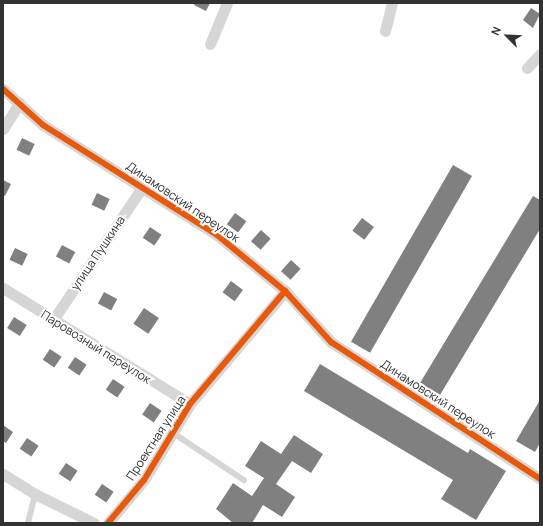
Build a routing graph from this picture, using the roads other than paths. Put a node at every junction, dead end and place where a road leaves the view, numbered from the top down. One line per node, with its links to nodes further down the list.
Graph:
1 (228, 3): 4 (street)
2 (392, 3): 3 (street)
3 (385, 31)
4 (210, 44)
5 (540, 54): 6 (street)
6 (527, 68)
7 (3, 89): 8 (street, Динамовский переулок)
8 (18, 103): 9 (street); 10 (street, Динамовский переулок)
9 (3, 129)
10 (143, 186): 12 (street, Динамовский переулок); 13 (street, улица Пушкина)
11 (3, 288): 13 (street, Паровозный переулок)
12 (285, 292): 14 (street, Проектная улица); 17 (street, Динамовский переулок)
13 (53, 320): 14 (street, Паровозный переулок)
14 (190, 404): 15 (street, Проектная улица)
15 (175, 434): 18 (lane); 22 (street, Проектная улица)
16 (3, 474): 19 (street)
17 (540, 478)
18 (244, 480)
19 (35, 494): 20 (lane); 21 (street)
20 (28, 523)
21 (94, 523)
22 (108, 523)

